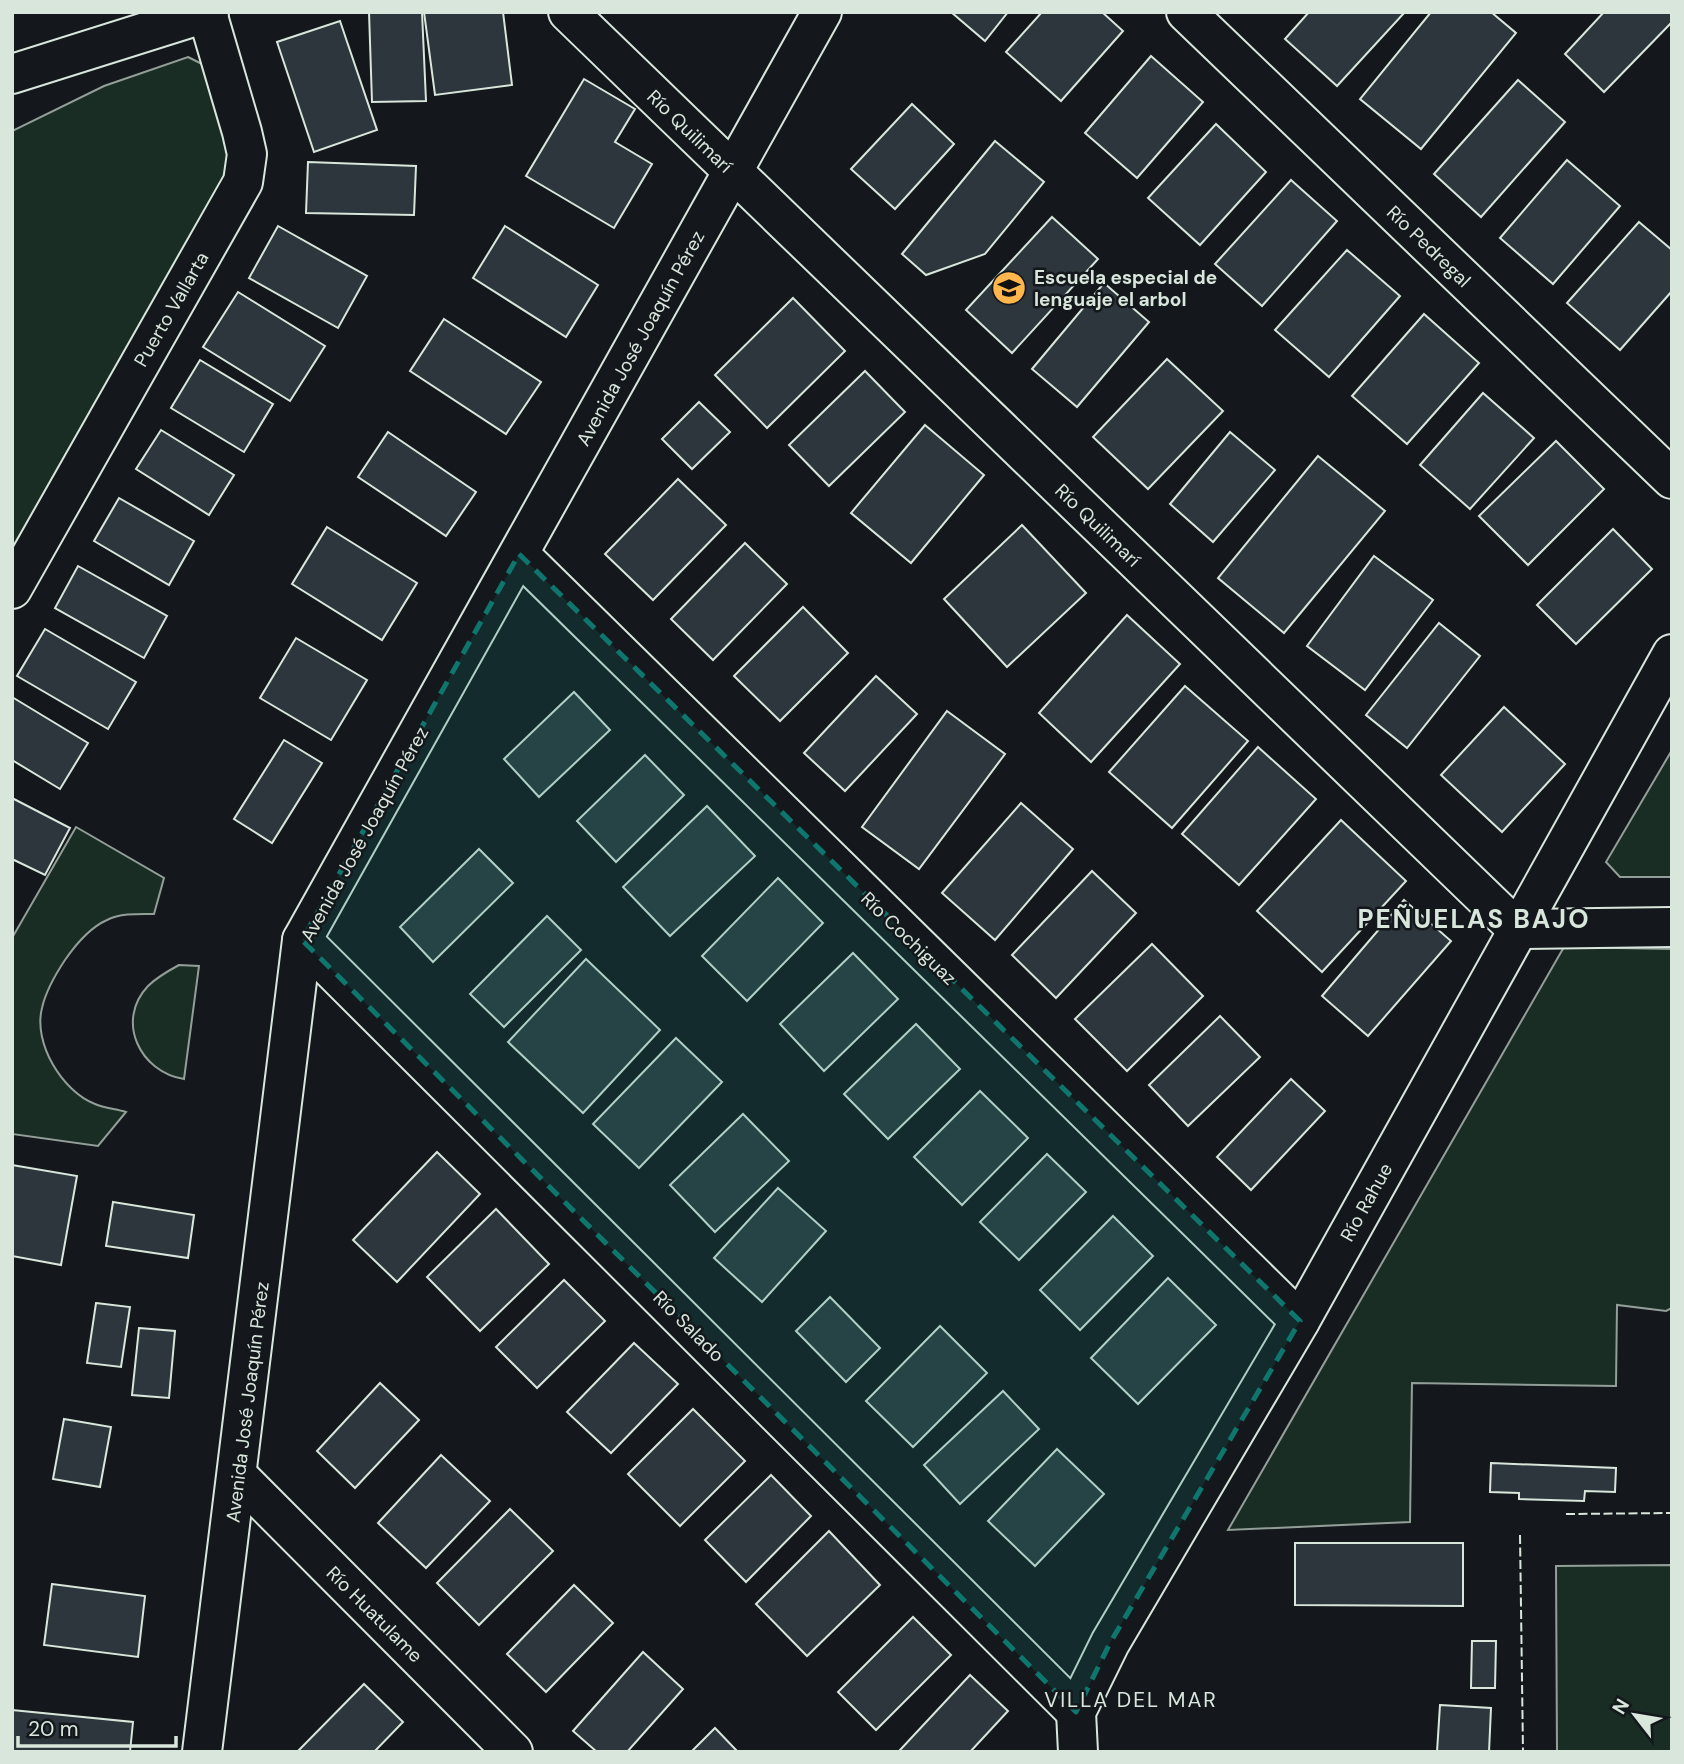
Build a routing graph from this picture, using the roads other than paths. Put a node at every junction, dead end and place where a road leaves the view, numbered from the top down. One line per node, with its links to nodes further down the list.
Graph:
1 (568, 12): 8 (street, Río Quilimarí)
2 (822, 12): 8 (street, Avenida José Joaquín Pérez)
3 (1185, 12): 9 (street, Río Pedregal)
4 (208, 13): 5 (street); 11 (street, Puerto Vallarta)
5 (53, 61): 6 (street); 7 (street)
6 (12, 74)
7 (12, 84)
8 (732, 172): 10 (street, Avenida José Joaquín Pérez); 14 (street, Río Quilimarí)
9 (1672, 479)
10 (519, 554): 15 (street, Avenida José Joaquín Pérez); 16 (street, Río Cochiguaz)
11 (12, 589)
12 (1672, 654): 14 (street, Río Rahue)
13 (1672, 927): 14 (street)
14 (1517, 929): 16 (street, Río Rahue)
15 (302, 940): 17 (street, Avenida José Joaquín Pérez); 18 (street, Río Salado)
16 (1300, 1321): 18 (street, Río Rahue)
17 (238, 1476): 19 (street, Avenida José Joaquín Pérez); 20 (street, Río Huatulame)
18 (1076, 1713): 21 (street, Río Rahue)
19 (202, 1752)
20 (513, 1752)
21 (1078, 1752)

